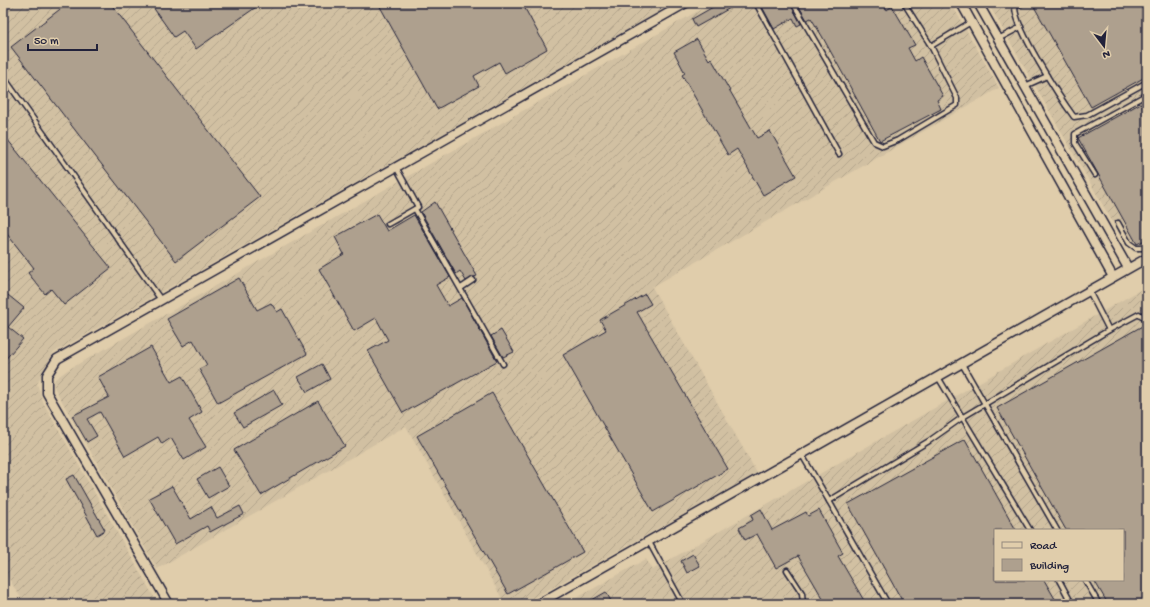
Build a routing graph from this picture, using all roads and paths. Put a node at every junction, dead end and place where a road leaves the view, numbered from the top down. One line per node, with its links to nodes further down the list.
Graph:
1 (686, 3): 18 (street)
2 (756, 3): 17 (lane)
3 (793, 3): 11 (lane)
4 (904, 3): 11 (lane)
5 (961, 3): 8 (street)
6 (978, 3): 10 (street)
7 (1022, 3): 9 (lane)
8 (971, 22): 11 (lane); 26 (street)
9 (1021, 28): 10 (lane); 13 (lane)
10 (998, 39): 15 (street)
11 (931, 46)
12 (3, 76): 30 (lane)
13 (1047, 76): 14 (lane); 15 (lane)
14 (1147, 82)
15 (1025, 87): 25 (street)
16 (1147, 98): 19 (lane)
17 (839, 154)
18 (396, 167): 20 (lane); 30 (street)
19 (1094, 175)
20 (414, 209): 22 (lane); 28 (lane)
21 (1118, 223): 23 (lane)
22 (388, 224)
23 (1147, 248)
24 (1147, 258): 25 (street)
25 (1128, 268): 26 (street)
26 (1113, 277): 29 (street)
27 (473, 280): 28 (lane)
28 (461, 288): 33 (lane)
29 (1088, 291): 32 (lane); 34 (street)
30 (161, 300): 46 (street)
31 (1147, 318): 32 (lane)
32 (1109, 330): 36 (lane)
33 (502, 364)
34 (962, 364): 35 (street); 36 (lane)
35 (938, 377): 37 (lane); 38 (street)
36 (985, 404): 37 (lane); 41 (lane)
37 (963, 417): 39 (lane); 40 (lane)
38 (802, 455): 39 (lane); 42 (street)
39 (829, 501): 50 (lane)
40 (1029, 529)
41 (1056, 529)
42 (649, 542): 47 (street); 48 (lane)
43 (787, 570): 49 (lane)
44 (1059, 581): 51 (lane)
45 (1086, 581): 52 (lane)
46 (169, 604)
47 (538, 604)
48 (683, 604)
49 (803, 604)
50 (888, 604)
51 (1072, 604)
52 (1098, 604)

